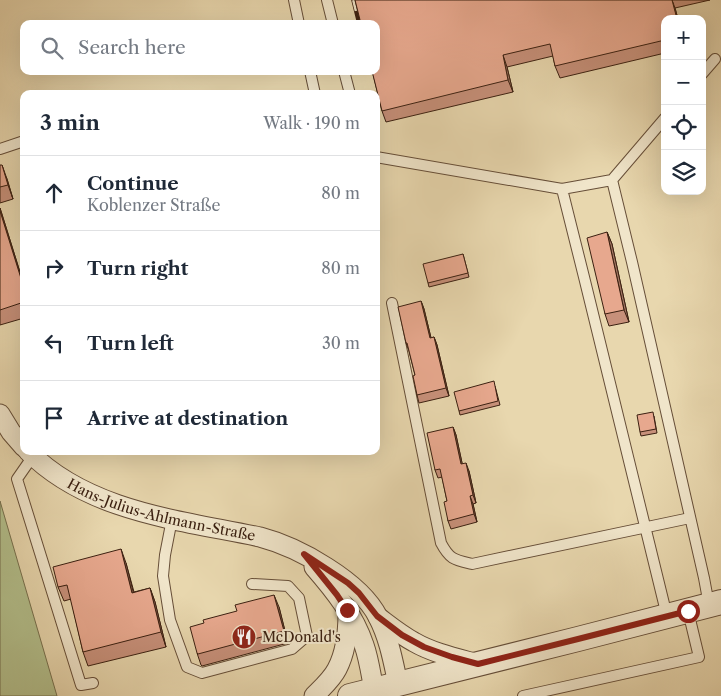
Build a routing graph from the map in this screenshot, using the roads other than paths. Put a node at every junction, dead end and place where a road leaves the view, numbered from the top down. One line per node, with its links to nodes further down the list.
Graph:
1 (294, 0): 3 (lane)
2 (327, 0): 4 (lane)
3 (298, 20)
4 (332, 20)
5 (715, 59): 6 (lane)
6 (706, 69)
7 (311, 75): 9 (lane)
8 (345, 75): 10 (lane)
9 (313, 90)
10 (349, 90)
11 (661, 123): 15 (lane)
12 (20, 142): 13 (lane)
13 (0, 149)
14 (380, 158): 16 (lane)
15 (612, 180): 16 (lane); 22 (lane)
16 (562, 189): 24 (lane)
17 (392, 302): 24 (lane)
18 (0, 414): 19 (street, Hans-Julius-Ahlmann-Straße)
19 (20, 442)
20 (27, 455): 31 (lane)
21 (33, 455): 23 (street, Hans-Julius-Ahlmann-Straße)
22 (690, 518): 24 (lane); 27 (lane)
23 (172, 519): 25 (street, Hans-Julius-Ahlmann-Straße); 26 (lane)
24 (645, 528): 27 (lane)
25 (304, 554): 28 (street, Hans-Julius-Ahlmann-Straße); 29 (street, Hans-Julius-Ahlmann-Straße)
26 (252, 584)
27 (696, 609): 30 (street); 36 (lane)
28 (348, 612): 33 (street, Hans-Julius-Ahlmann-Straße); 34 (street)
29 (377, 616): 30 (street, Hans-Julius-Ahlmann-Straße); 32 (street, Hans-Julius-Ahlmann-Straße)
30 (478, 664): 32 (street)
31 (93, 683)
32 (399, 690): 33 (street)
33 (374, 693): 35 (street)
34 (314, 696)
35 (350, 696)
36 (523, 696)

